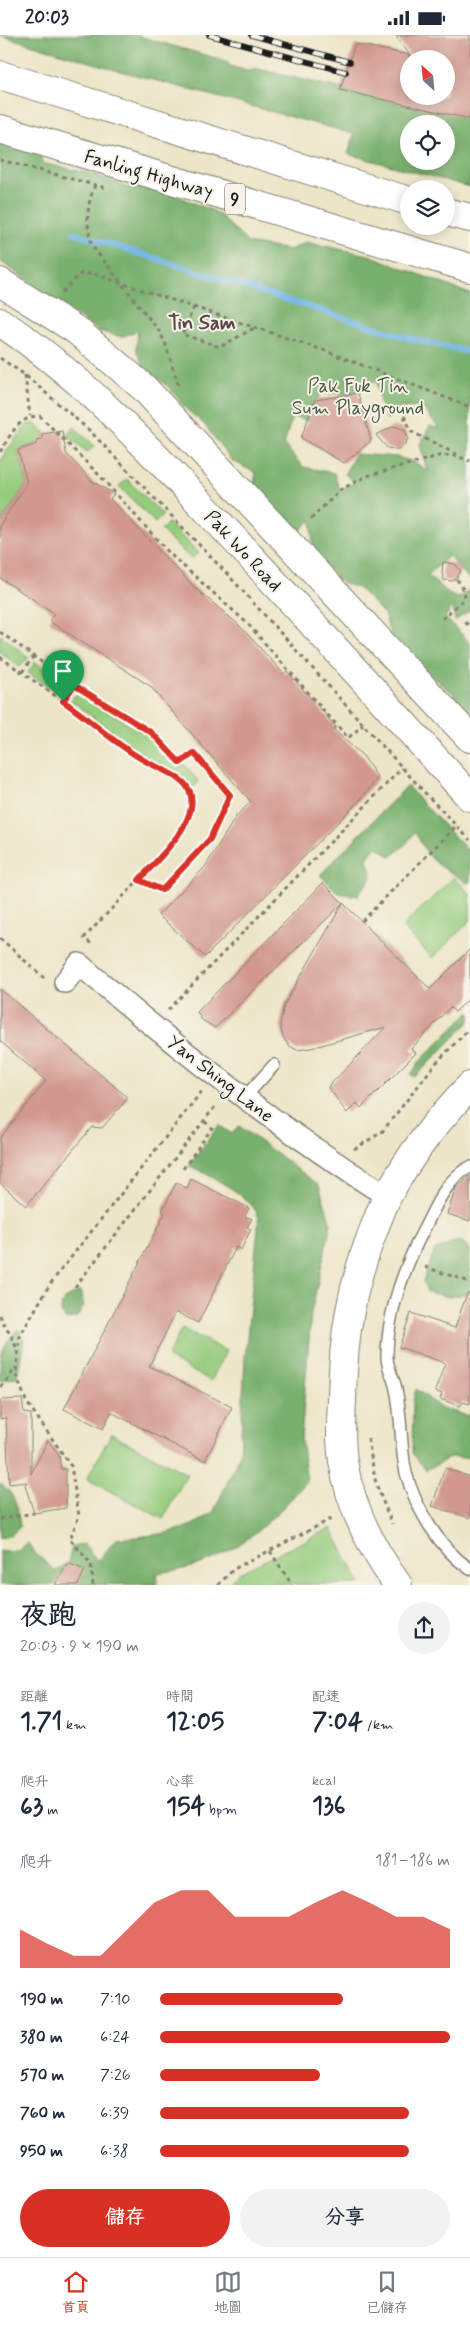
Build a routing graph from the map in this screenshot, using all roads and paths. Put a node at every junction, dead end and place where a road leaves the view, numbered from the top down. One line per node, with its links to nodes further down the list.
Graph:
1 (0, 75): 4 (main road)
2 (0, 129): 7 (main road, Fanling Highway / 9)
3 (95, 185): 15 (path)
4 (400, 198)
5 (455, 214): 6 (main road)
6 (470, 218)
7 (470, 268)
8 (0, 282): 33 (main road, Pak Wo Road)
9 (66, 287): 10 (path)
10 (194, 307): 12 (path); 12 (path)
11 (0, 322): 35 (main road, Pak Wo Road)
12 (255, 328): 16 (path)
13 (0, 358): 14 (path)
14 (25, 375): 17 (path); 32 (path)
15 (183, 394)
16 (470, 407)
17 (30, 416): 19 (path); 32 (path)
18 (404, 416): 20 (path)
19 (0, 452)
20 (469, 460): 21 (path)
21 (311, 519)
22 (456, 578): 23 (path)
23 (442, 619)
24 (466, 622): 25 (path)
25 (470, 627)
26 (0, 632): 28 (path)
27 (0, 657): 29 (path)
28 (34, 657): 29 (path); 30 (path)
29 (22, 672): 31 (path)
30 (74, 685): 31 (path); 38 (path)
31 (63, 701): 38 (path)
32 (363, 725): 34 (path)
33 (470, 737)
34 (402, 768): 36 (path); 43 (path)
35 (470, 797)
36 (457, 825): 37 (path); 39 (path)
37 (470, 840)
38 (139, 880): 41 (path)
39 (362, 921)
40 (0, 938): 42 (path)
41 (84, 938)
42 (57, 982): 47 (street, Yan Shing Lane)
43 (168, 1010)
44 (274, 1065): 47 (lane)
45 (470, 1086): 52 (main road)
46 (202, 1091): 57 (path)
47 (244, 1098): 52 (street, Yan Shing Lane)
48 (219, 1102): 49 (path)
49 (204, 1121): 51 (path); 55 (path)
50 (470, 1167): 53 (lane)
51 (183, 1169)
52 (387, 1196): 69 (main road)
53 (409, 1262): 54 (path); 65 (lane)
54 (470, 1282)
55 (75, 1287)
56 (0, 1315): 57 (path)
57 (17, 1362): 58 (path); 66 (path)
58 (0, 1387)
59 (367, 1436): 63 (path)
60 (34, 1513): 62 (path)
61 (334, 1517): 64 (path)
62 (0, 1519)
63 (393, 1526)
64 (270, 1551): 67 (path); 68 (path)
65 (470, 1569)
66 (93, 1585)
67 (218, 1585)
68 (292, 1585)
69 (398, 1585)

